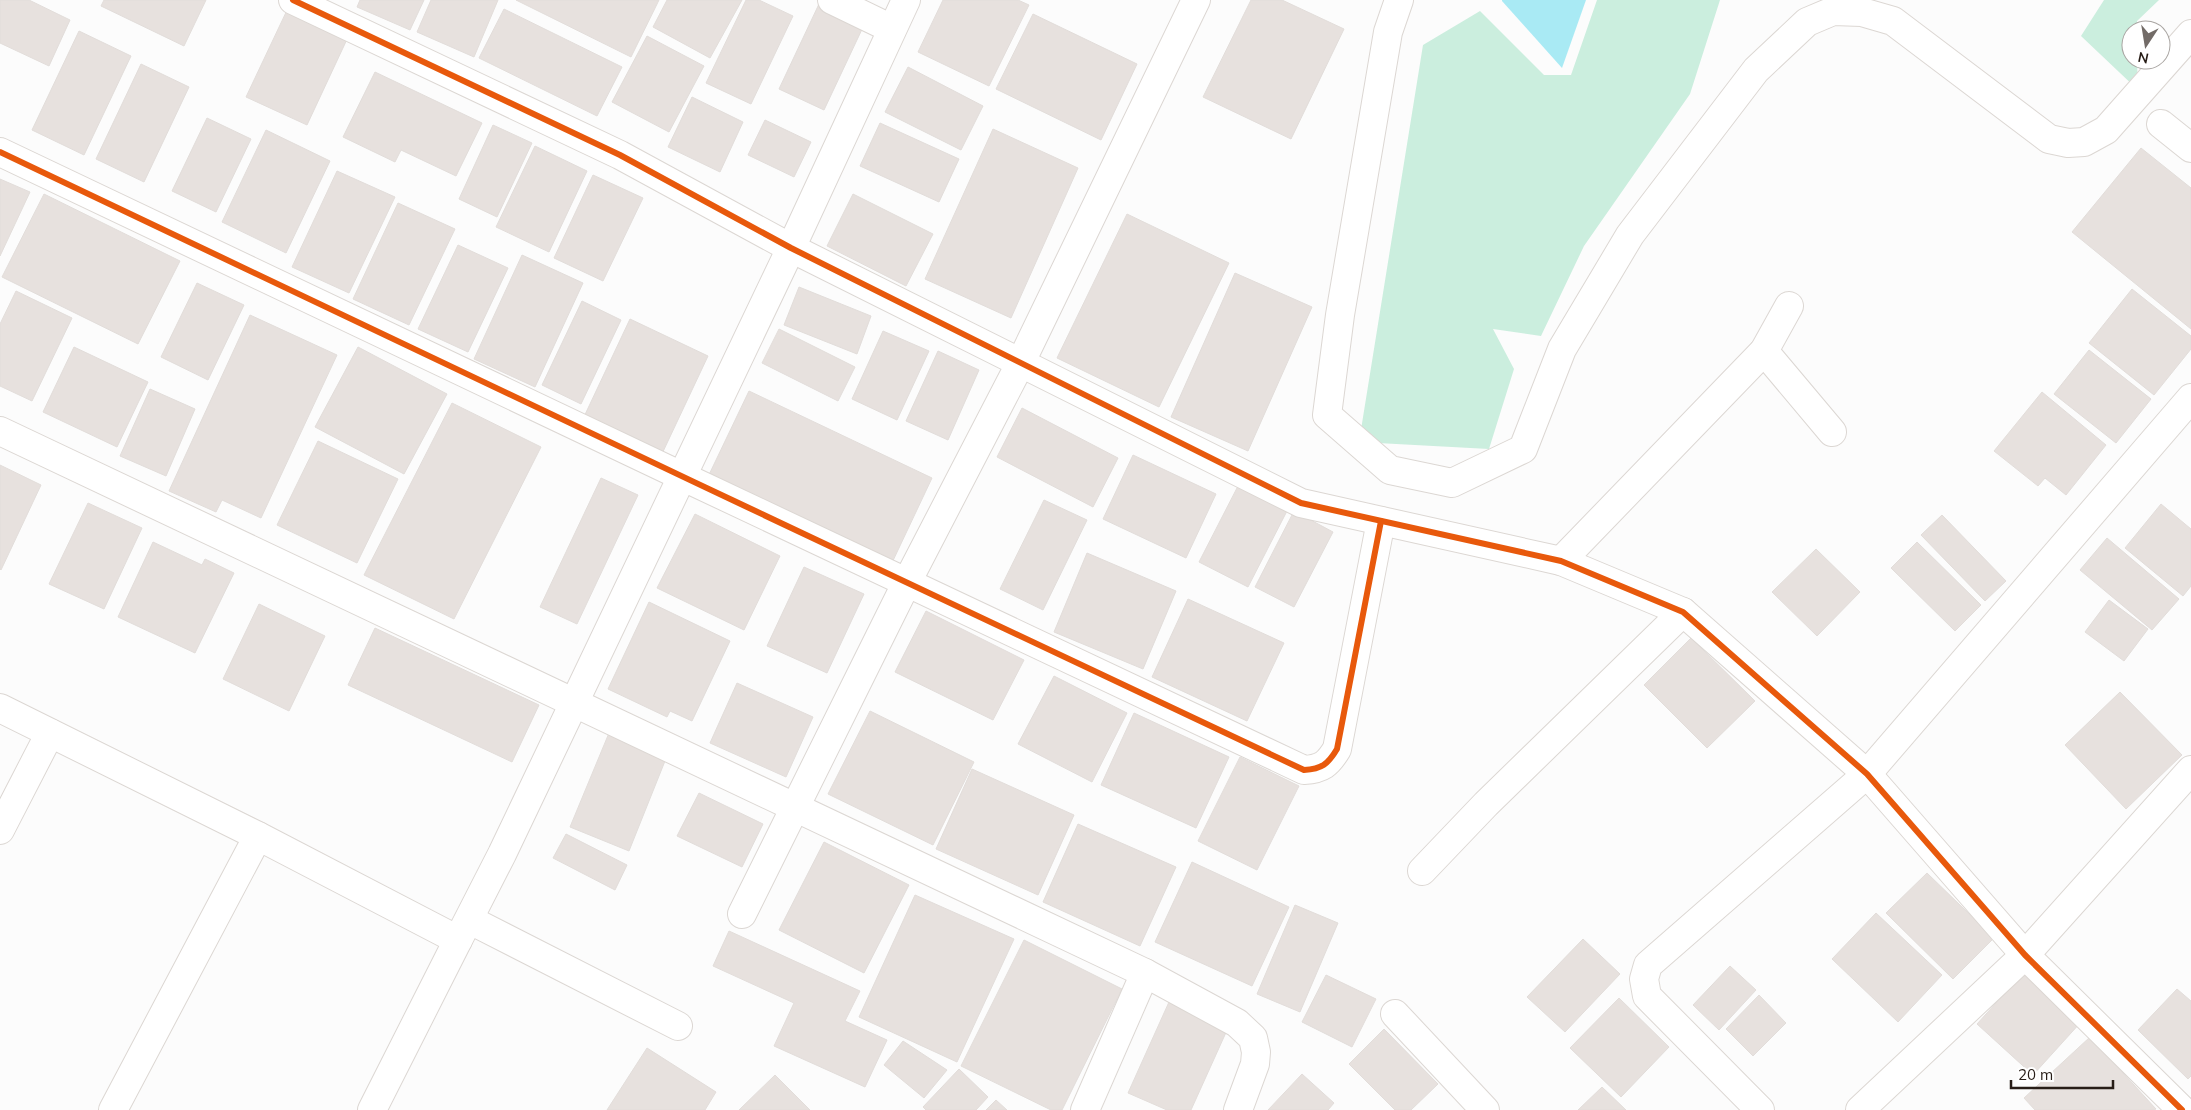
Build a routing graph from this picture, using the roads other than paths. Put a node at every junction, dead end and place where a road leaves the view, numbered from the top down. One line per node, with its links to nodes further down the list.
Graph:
1 (293, 0): 11 (street)
2 (832, 0): 6 (street)
3 (906, 0): 6 (street)
4 (1196, 0): 14 (street)
5 (1398, 0): 7 (street)
6 (892, 29): 11 (street)
7 (2191, 34)
8 (2161, 124): 9 (street)
9 (2191, 148)
10 (0, 152): 18 (street)
11 (791, 248): 14 (street); 18 (street)
12 (1789, 306): 13 (street)
13 (1764, 351): 17 (street); 20 (street)
14 (1020, 364): 19 (street); 21 (street)
15 (2191, 398): 27 (street)
16 (0, 431): 23 (street)
17 (1832, 432)
18 (681, 476): 21 (street); 23 (street)
19 (1381, 520): 20 (street); 21 (street)
20 (1561, 560): 22 (street)
21 (906, 584): 28 (street)
22 (1683, 612): 27 (street); 31 (street)
23 (574, 703): 28 (street); 33 (street)
24 (0, 708): 25 (street)
25 (50, 732): 29 (street); 30 (street)
26 (2191, 770): 34 (street)
27 (1867, 774): 34 (street); 43 (street)
28 (796, 808): 32 (street); 35 (street)
29 (0, 830)
30 (258, 836): 33 (street); 38 (street)
31 (1422, 871)
32 (742, 914)
33 (464, 930): 37 (street); 39 (street)
34 (2024, 955): 44 (street); 45 (street)
35 (1145, 973): 40 (street); 41 (street)
36 (1395, 1014): 42 (street)
37 (678, 1026)
38 (113, 1110)
39 (372, 1110)
40 (1085, 1110)
41 (1238, 1110)
42 (1485, 1110)
43 (1760, 1110)
44 (1860, 1110)
45 (2182, 1110)

